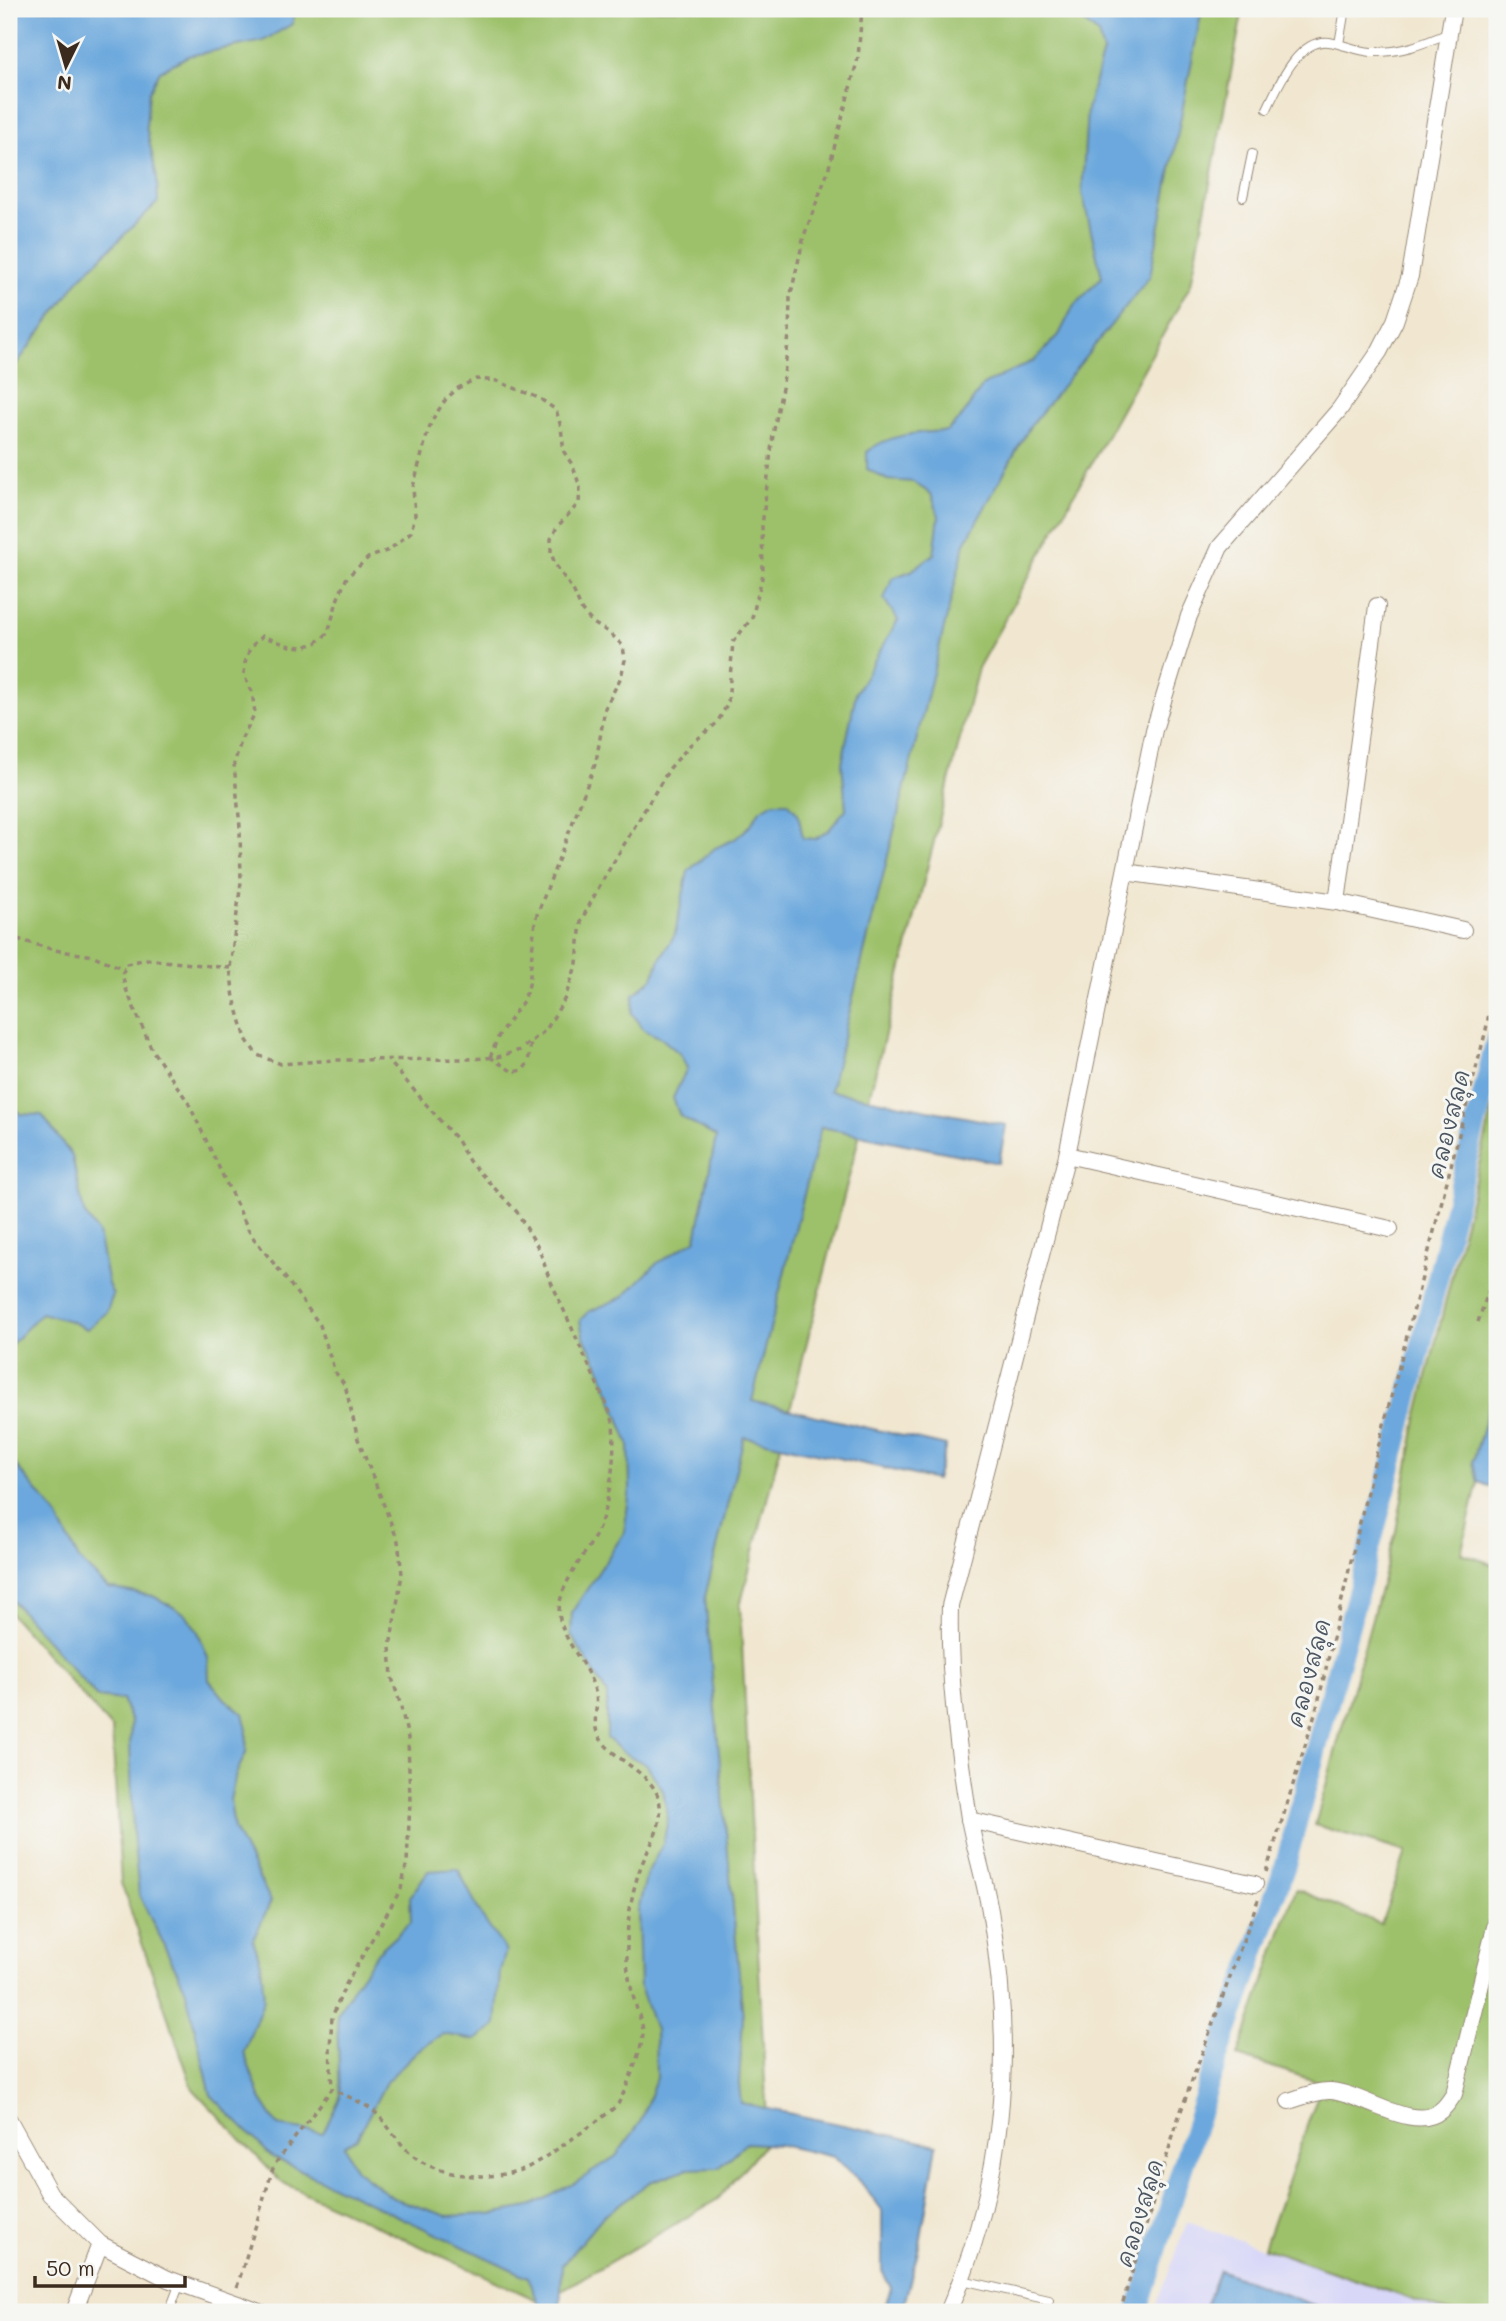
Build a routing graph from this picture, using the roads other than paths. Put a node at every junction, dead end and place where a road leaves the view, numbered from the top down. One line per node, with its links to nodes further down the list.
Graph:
1 (1345, 9): 4 (lane)
2 (1453, 9): 3 (street)
3 (1449, 33): 4 (lane); 9 (street)
4 (1339, 44): 5 (lane)
5 (1267, 109)
6 (1252, 155): 7 (lane)
7 (1243, 197)
8 (1377, 606): 10 (street)
9 (1125, 872): 10 (street); 12 (street)
10 (1337, 902): 11 (street)
11 (1463, 930)
12 (1067, 1154): 13 (street); 14 (street)
13 (1390, 1229)
14 (969, 1819): 15 (street); 20 (street)
15 (1259, 1886)
16 (1497, 1919): 17 (street)
17 (1289, 2101)
18 (9, 2120): 19 (street)
19 (100, 2244): 21 (street); 23 (street)
20 (962, 2280): 22 (lane); 26 (street)
21 (180, 2283): 24 (lane); 25 (street)
22 (1049, 2301)
23 (74, 2312)
24 (169, 2312)
25 (260, 2312)
26 (948, 2312)

